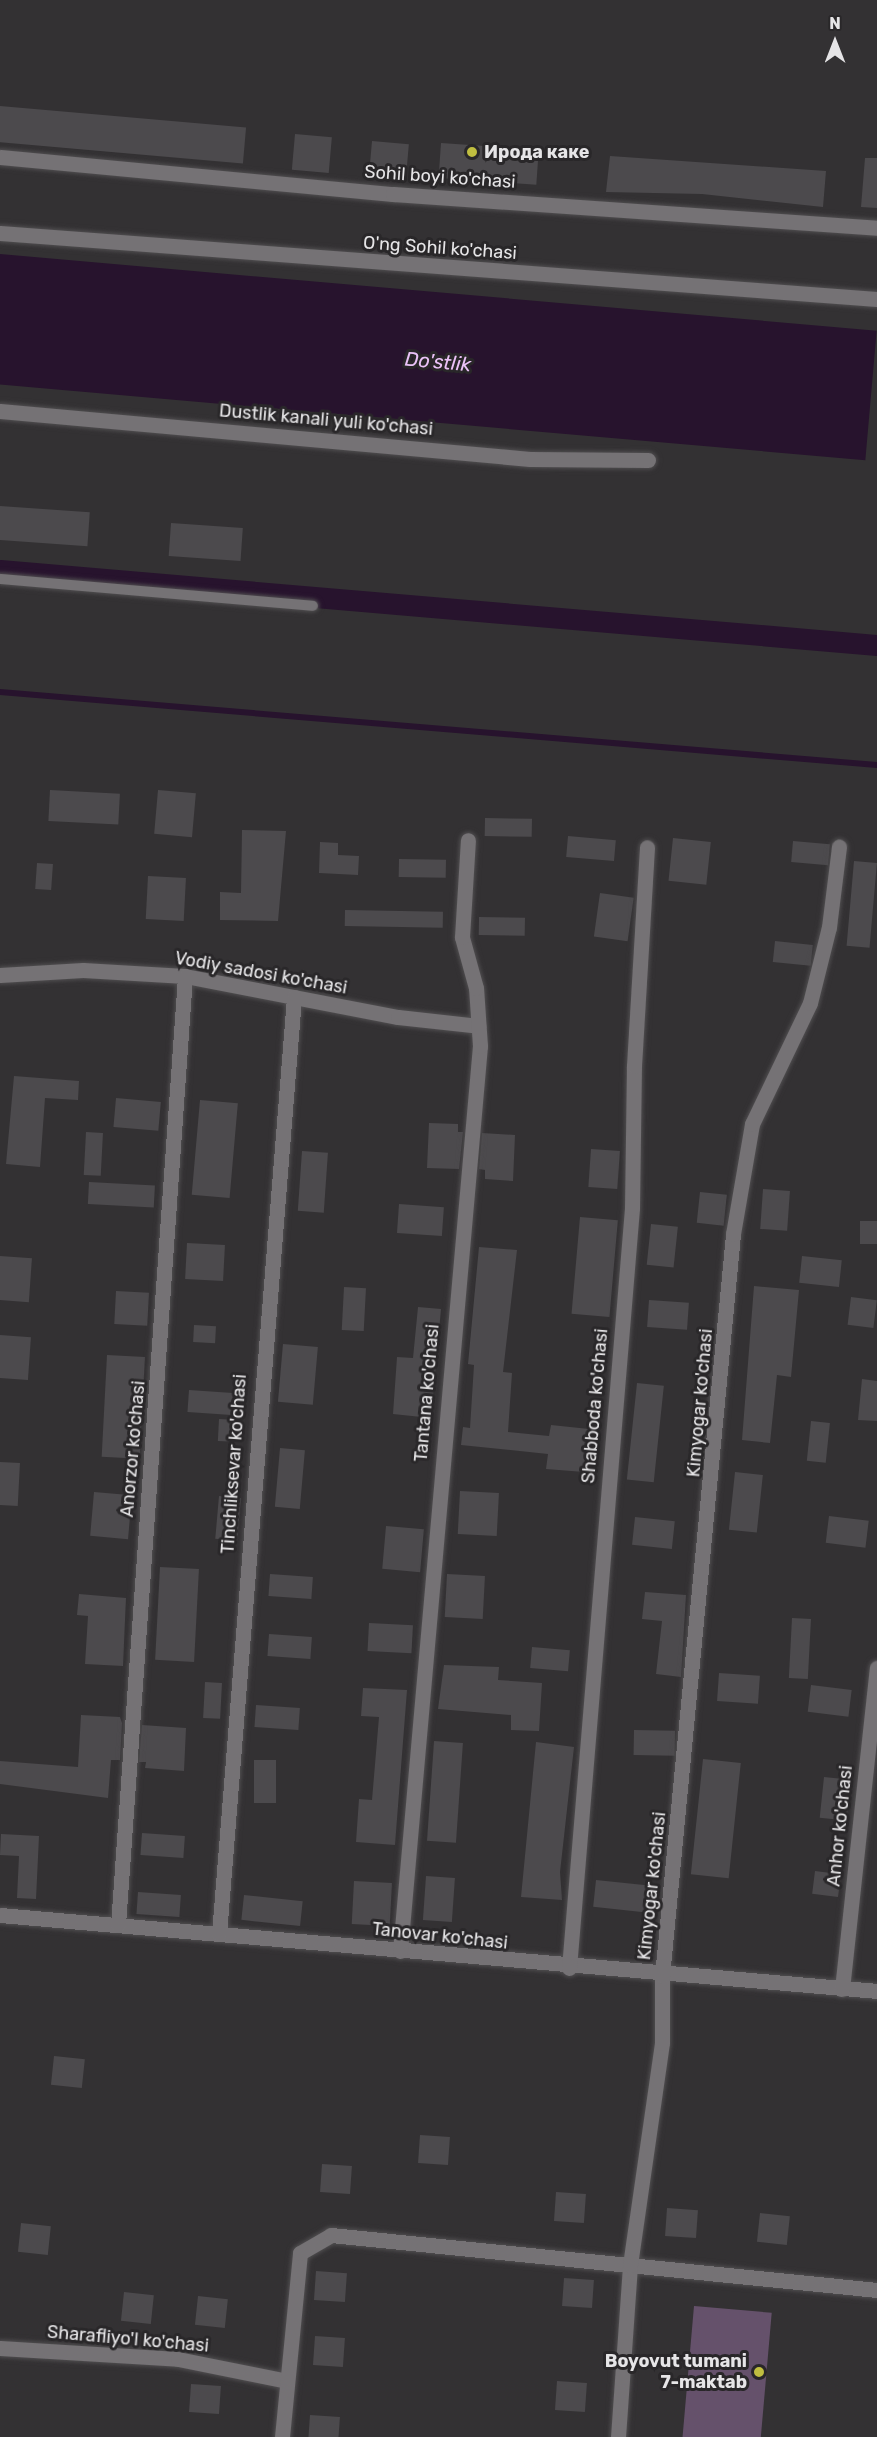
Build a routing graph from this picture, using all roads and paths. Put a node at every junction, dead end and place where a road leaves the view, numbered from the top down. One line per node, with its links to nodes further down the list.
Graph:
1 (0, 157): 2 (street, Sohil boyi ko'chasi)
2 (877, 228)
3 (0, 233): 4 (street, O'ng Sohil ko'chasi)
4 (877, 299)
5 (0, 411): 6 (street, Dustlik kanali yuli ko'chasi)
6 (648, 460)
7 (0, 579): 8 (lane)
8 (313, 606)
9 (468, 840): 15 (street, Tantana ko'chasi)
10 (647, 847): 21 (street, Shabboda ko'chasi)
11 (838, 848): 22 (street, Kimyogar ko'chasi)
12 (0, 975): 13 (street, Vodiy sadosi ko'chasi)
13 (185, 976): 14 (street, Vodiy sadosi ko'chasi); 18 (street, Anorzor ko'chasi)
14 (294, 998): 15 (street, Vodiy sadosi ko'chasi); 19 (street, Tinchliksevar ko'chasi)
15 (479, 1026): 20 (street, Tantana ko'chasi)
16 (877, 1668): 23 (street, Anhor ko'chasi)
17 (0, 1915): 18 (street, Tanovar ko'chasi)
18 (118, 1925): 19 (street, Tanovar ko'chasi)
19 (219, 1934): 20 (street, Tanovar ko'chasi)
20 (400, 1951): 21 (street, Tanovar ko'chasi)
21 (569, 1968): 22 (street, Tanovar ko'chasi)
22 (662, 1976): 23 (street, Tanovar ko'chasi); 25 (street, Kimyogar ko'chasi)
23 (842, 1989): 24 (street, Tanovar ko'chasi)
24 (877, 1991)
25 (630, 2265): 26 (street); 28 (street); 30 (street, Kimyogar ko'chasi)
26 (877, 2290)
27 (0, 2348): 28 (street, Sharafliyo'l ko'chasi)
28 (287, 2380): 29 (street)
29 (282, 2437)
30 (618, 2437)

